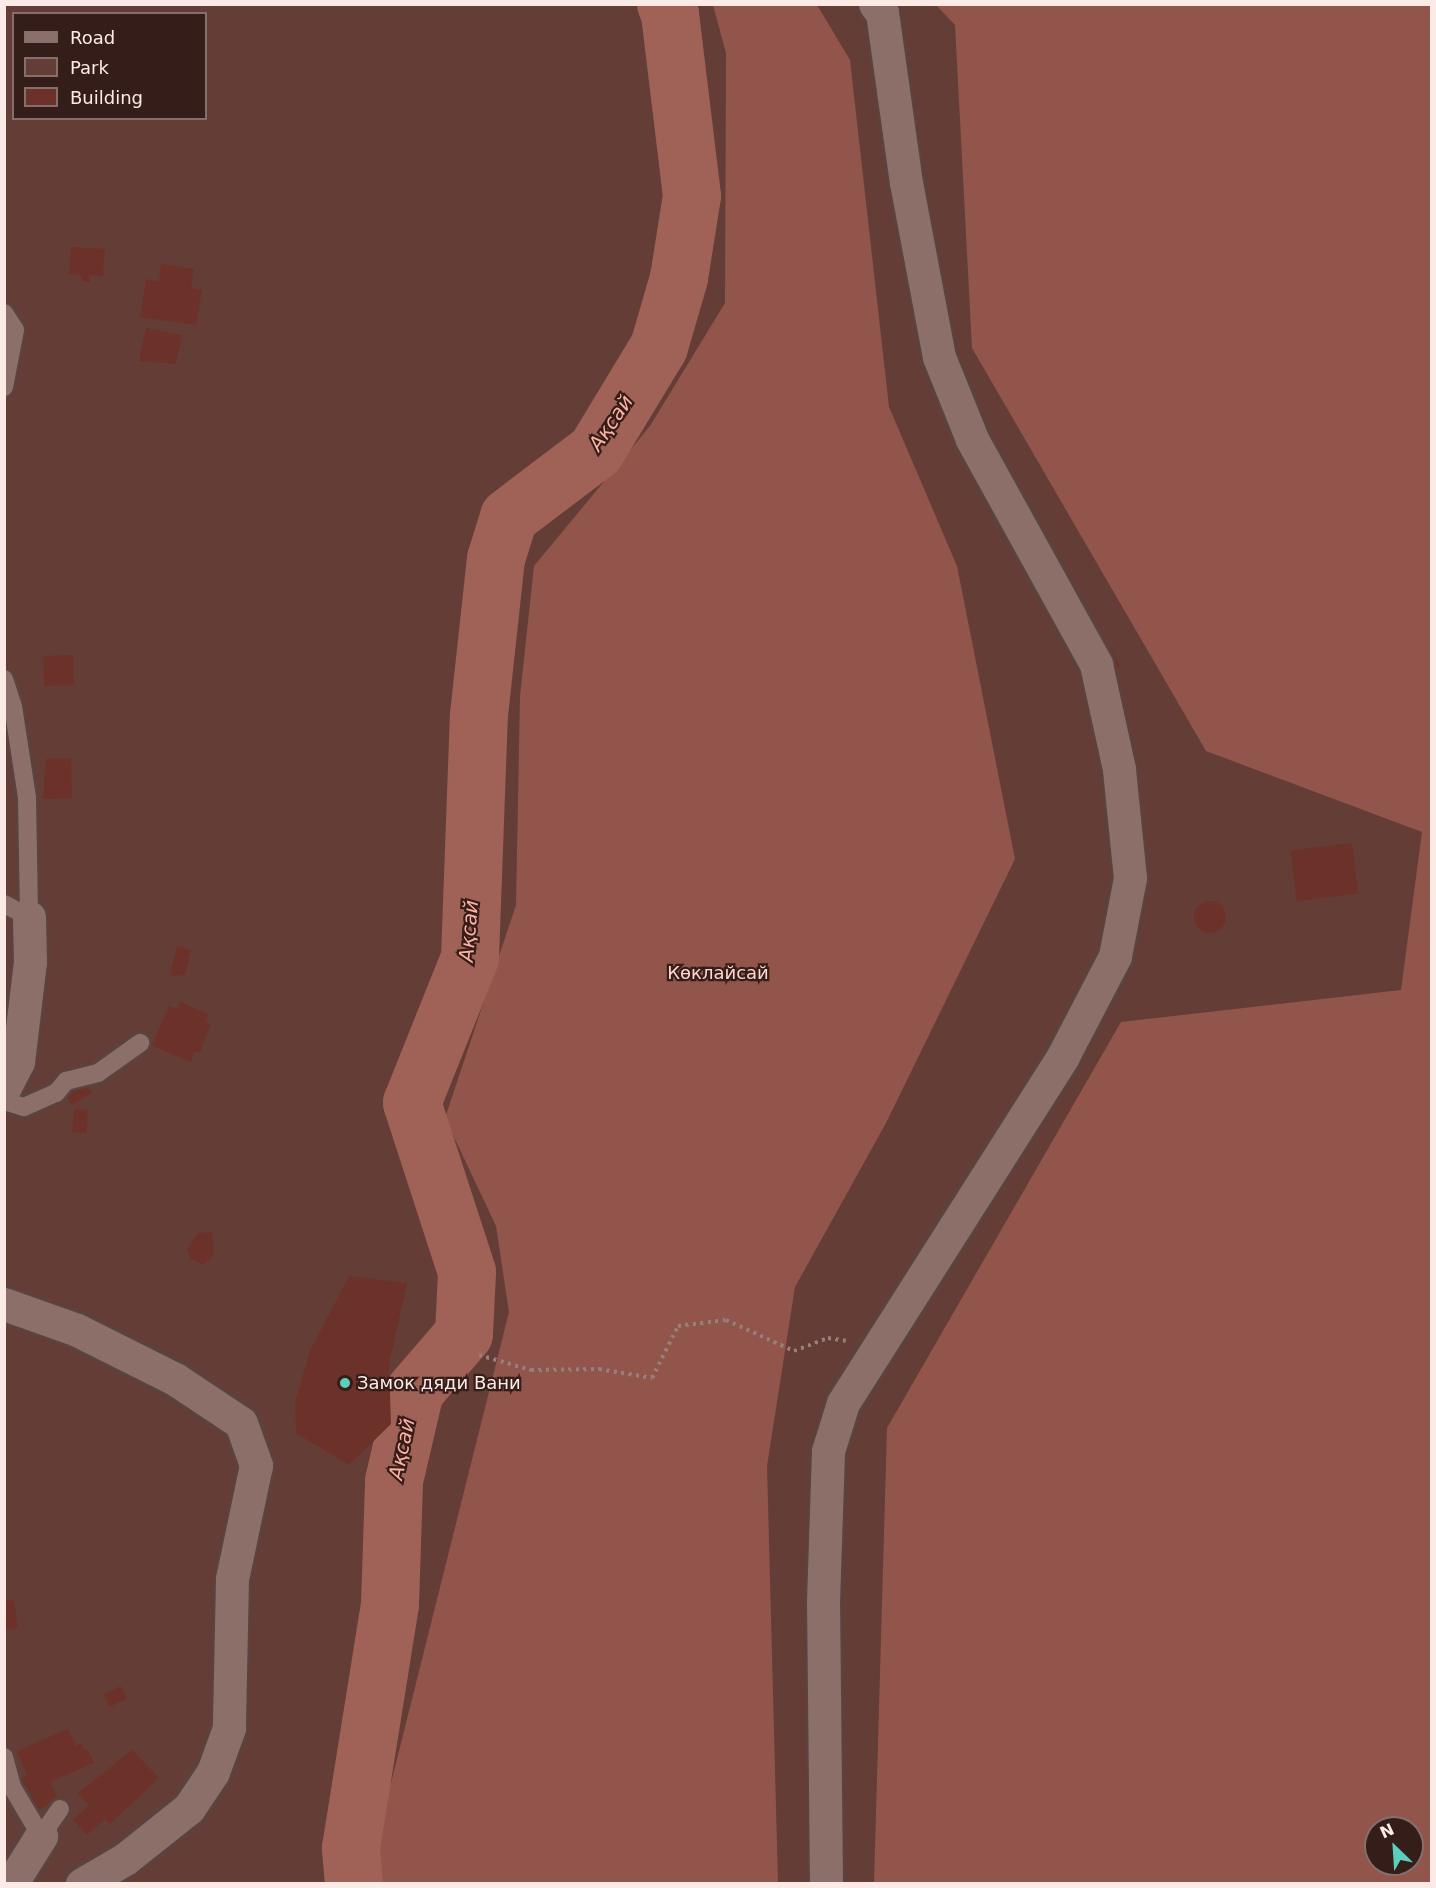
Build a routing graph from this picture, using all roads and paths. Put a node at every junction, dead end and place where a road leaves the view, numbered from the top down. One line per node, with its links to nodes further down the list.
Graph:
1 (875, 4): 10 (street)
2 (4, 313): 3 (lane)
3 (4, 387)
4 (4, 680): 5 (lane)
5 (17, 910): 7 (street)
6 (140, 1043): 8 (lane)
7 (4, 1089)
8 (4, 1101)
9 (4, 1304): 16 (street)
10 (879, 1346): 11 (path); 17 (street)
11 (479, 1355)
12 (4, 1757): 14 (lane)
13 (60, 1809): 14 (lane)
14 (41, 1836): 15 (street)
15 (15, 1881)
16 (82, 1884)
17 (826, 1884)

